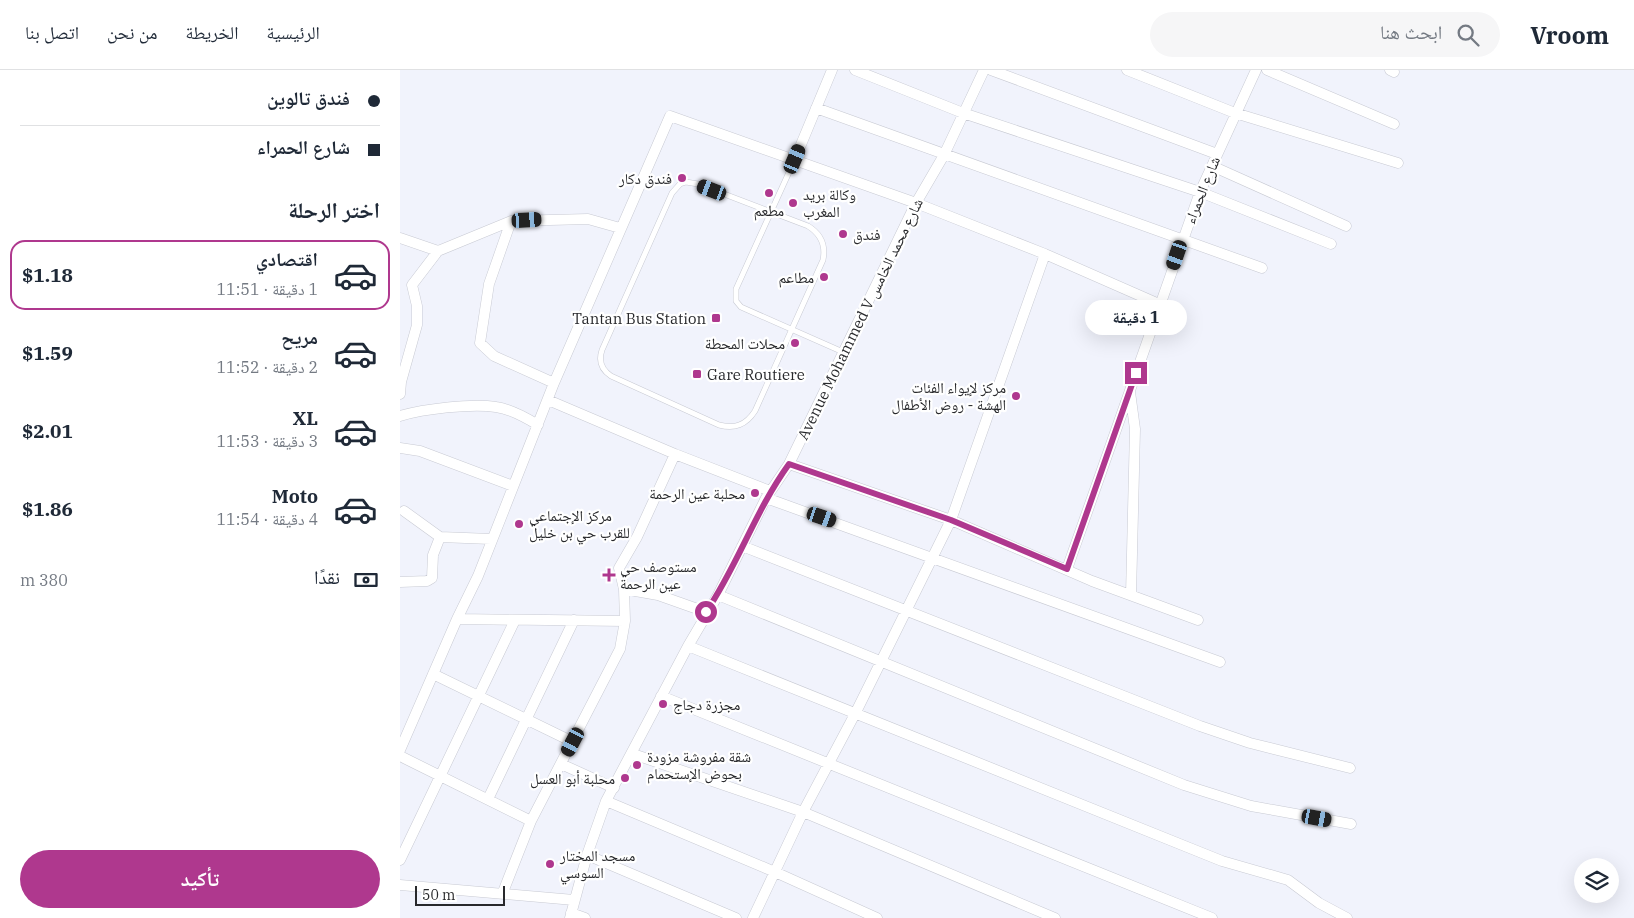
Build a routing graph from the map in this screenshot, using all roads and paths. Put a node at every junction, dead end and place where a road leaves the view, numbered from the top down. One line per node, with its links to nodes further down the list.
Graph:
1 (832, 70): 8 (street)
2 (854, 70): 10 (street)
3 (984, 70): 10 (street, Avenue Mohammed V شارع محمد الخامس)
4 (991, 70): 12 (street)
5 (1127, 70): 9 (street)
6 (1256, 70): 9 (street, شارع الحمراء)
7 (1267, 70): 11 (street)
8 (816, 108): 13 (street); 14 (street)
9 (1235, 113): 12 (street, شارع الحمراء); 15 (street)
10 (963, 114): 13 (street, Avenue Mohammed V شارع محمد الخامس); 17 (street)
11 (1394, 124)
12 (1217, 154): 16 (street, شارع الحمراء)
13 (944, 155): 18 (street, Avenue Mohammed V شارع محمد الخامس); 24 (street)
14 (795, 159): 18 (street); 19 (lane); 22 (street)
15 (1398, 163)
16 (1212, 166): 17 (street, شارع الحمراء); 21 (street)
17 (1200, 192): 24 (street, شارع الحمراء); 25 (street)
18 (916, 203): 27 (street); 31 (street, Avenue Mohammed V شارع محمد الخامس)
19 (771, 212): 30 (lane); 30 (lane); 30 (lane)
20 (511, 221): 22 (street); 26 (street); 32 (street)
21 (1346, 226)
22 (620, 228): 32 (street)
23 (400, 238): 26 (street)
24 (1183, 238): 28 (street); 29 (street, شارع الحمراء)
25 (1331, 244)
26 (438, 251): 34 (street)
27 (1045, 254): 29 (street); 44 (street)
28 (1262, 268)
29 (1159, 304): 33 (street, شارع الحمراء)
30 (792, 329): 31 (lane)
31 (843, 352): 40 (street, Avenue Mohammed V شارع محمد الخامس)
32 (554, 383): 35 (street)
33 (1130, 391): 49 (street, شارع الحمراء); 53 (street)
34 (400, 394)
35 (548, 400): 37 (street); 39 (street)
36 (400, 416): 37 (street)
37 (538, 425): 41 (street)
38 (400, 448): 41 (street)
39 (675, 454): 42 (street); 51 (street)
40 (789, 464): 42 (street, Avenue Mohammed V شارع محمد الخامس); 44 (street)
41 (513, 486): 46 (street)
42 (768, 494): 47 (street, Avenue Mohammed V شارع محمد الخامس); 48 (street)
43 (404, 511): 45 (street)
44 (951, 520): 48 (street); 49 (street)
45 (440, 538): 46 (street); 50 (street)
46 (491, 539): 56 (street)
47 (742, 546): 52 (street, Avenue Mohammed V شارع محمد الخامس); 54 (street)
48 (934, 557): 54 (street); 63 (street)
49 (1067, 569): 53 (street)
50 (400, 582)
51 (624, 589): 55 (street); 60 (street)
52 (718, 594): 55 (street, Avenue Mohammed V شارع محمد الخامس); 62 (street)
53 (1131, 595): 59 (street)
54 (907, 609): 62 (street); 75 (street)
55 (706, 612): 61 (street, Avenue Mohammed V شارع محمد الخامس)
56 (457, 619): 57 (street); 64 (street)
57 (515, 620): 58 (street); 65 (street)
58 (574, 620): 60 (street); 68 (street)
59 (1198, 620)
60 (625, 621): 69 (street)
61 (688, 646): 66 (street, Avenue Mohammed V شارع محمد الخامس); 67 (street)
62 (881, 662): 67 (street); 82 (street)
63 (1220, 662)
64 (433, 674): 65 (street); 70 (street)
65 (477, 696): 68 (street); 76 (street)
66 (662, 696): 71 (street, Avenue Mohammed V شارع محمد الخامس); 73 (street)
67 (856, 712): 73 (street); 96 (street)
68 (526, 720): 69 (street); 78 (street)
69 (573, 742): 74 (street)
70 (400, 750)
71 (633, 754): 77 (street, Avenue Mohammed V شارع محمد الخامس); 80 (street)
72 (400, 756): 76 (street)
73 (829, 763): 80 (street); 95 (street)
74 (561, 764): 77 (street); 81 (street)
75 (1350, 768)
76 (441, 777): 78 (street); 84 (street)
77 (614, 788): 79 (street, Avenue Mohammed V شارع محمد الخامس)
78 (488, 799): 81 (street)
79 (606, 801): 83 (street, Avenue Mohammed V شارع محمد الخامس); 85 (street)
80 (803, 812): 85 (street); 94 (street)
81 (531, 821): 87 (street)
82 (1351, 824)
83 (588, 855): 88 (street, Avenue Mohammed V شارع محمد الخامس); 91 (street)
84 (400, 860)
85 (775, 872): 92 (street); 93 (street)
86 (400, 885): 87 (street)
87 (503, 892): 88 (street)
88 (574, 900): 89 (street, Avenue Mohammed V شارع محمد الخامس)
89 (571, 915): 90 (street)
90 (585, 918)
91 (736, 918)
92 (753, 918)
93 (877, 918)
94 (1055, 918)
95 (1212, 918)
96 (1347, 918)

